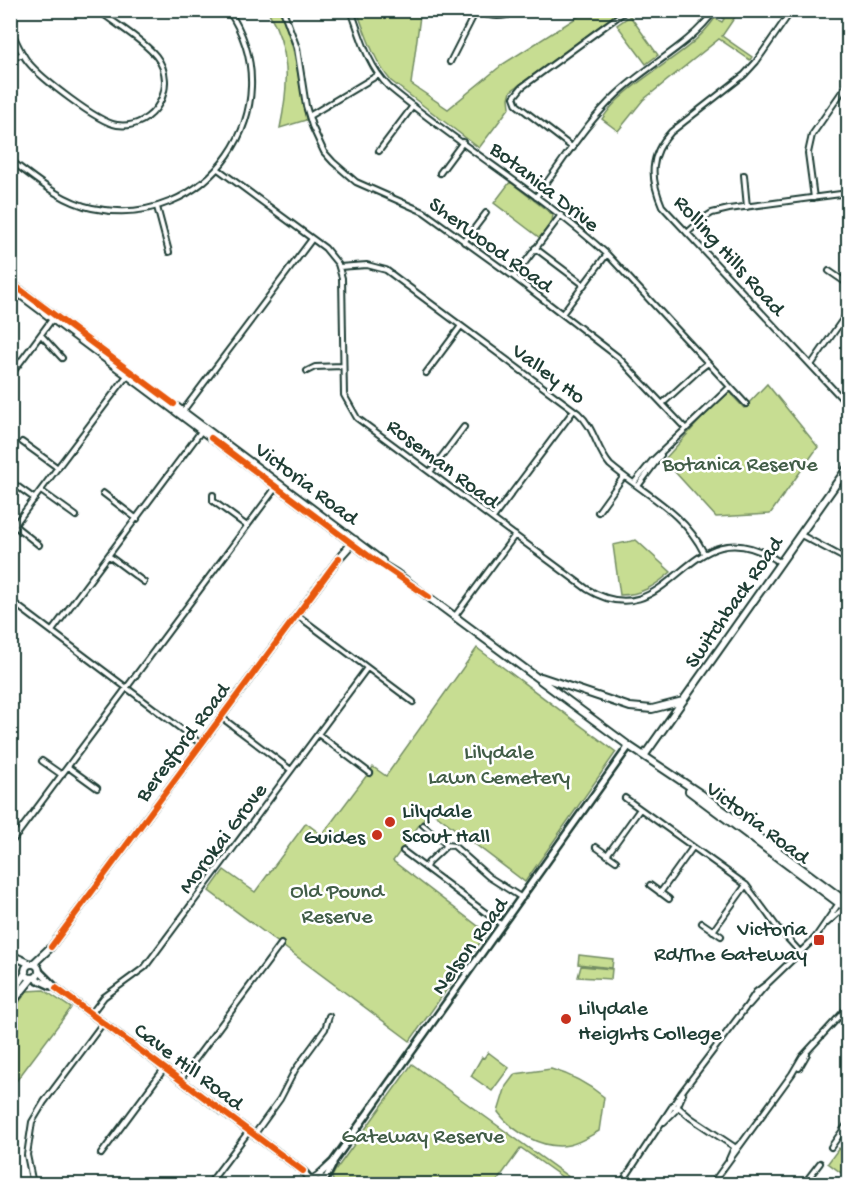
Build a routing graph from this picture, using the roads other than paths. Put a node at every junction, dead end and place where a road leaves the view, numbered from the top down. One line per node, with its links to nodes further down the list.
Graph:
1 (98, 10): 11 (street)
2 (228, 10): 24 (street)
3 (283, 10): 19 (street, Sherwood Road)
4 (351, 10): 14 (street, Botanica Drive)
5 (521, 10): 9 (street)
6 (627, 10): 21 (street)
7 (715, 10): 21 (street)
8 (792, 10): 34 (street, Rolling Hills Road)
9 (476, 11): 13 (street)
10 (10, 29): 11 (street)
11 (22, 54): 12 (street)
12 (10, 60)
13 (450, 62)
14 (378, 75): 18 (street, Botanica Drive); 19 (street)
15 (849, 83): 16 (street)
16 (843, 91): 17 (street); 29 (street)
17 (849, 95)
18 (413, 106): 20 (street, Botanica Drive); 22 (street)
19 (309, 116): 36 (street, Sherwood Road)
20 (463, 142): 25 (street); 28 (street, Botanica Drive)
21 (573, 148): 28 (street)
22 (379, 151)
23 (10, 160): 30 (street)
24 (218, 169): 30 (street); 35 (street)
25 (440, 173)
26 (744, 175): 31 (street)
27 (849, 193): 29 (street)
28 (536, 197): 33 (street, Botanica Drive)
29 (814, 198): 31 (street)
30 (157, 207): 38 (street)
31 (747, 207): 34 (street)
32 (486, 213): 36 (street)
33 (561, 215): 37 (street); 39 (street, Botanica Drive)
34 (687, 233): 55 (street, Rolling Hills Road)
35 (312, 239): 40 (street); 67 (street)
36 (464, 242): 42 (street, Sherwood Road)
37 (535, 248): 42 (street); 45 (street)
38 (169, 252)
39 (607, 254): 45 (street); 53 (street, Botanica Drive)
40 (339, 267): 50 (street, Valley Ho); 56 (street, Roseman Road)
41 (829, 271): 44 (street)
42 (514, 277): 48 (street, Sherwood Road)
43 (10, 282): 49 (main road, Victoria Road)
44 (849, 284)
45 (584, 285): 48 (street)
46 (10, 287): 49 (main road, Victoria Road)
47 (849, 312): 55 (street)
48 (562, 314): 63 (street, Sherwood Road)
49 (54, 317): 51 (street); 59 (main road, Victoria Road)
50 (461, 326): 60 (street); 66 (street, Valley Ho)
51 (41, 335): 52 (street); 57 (street)
52 (62, 358)
53 (708, 363): 62 (street, Botanica Drive); 63 (street)
54 (10, 364): 57 (street)
55 (811, 365): 65 (street, Rolling Hills Road)
56 (342, 366): 58 (street); 74 (street, Roseman Road)
57 (16, 368): 61 (street)
58 (307, 371)
59 (129, 373): 67 (main road, Victoria Road); 73 (street)
60 (426, 373)
61 (10, 376)
62 (730, 387): 64 (street, Botanica Drive); 70 (street)
63 (663, 403): 70 (street, Sherwood Road)
64 (746, 404)
65 (849, 405)
66 (574, 410): 75 (street, Valley Ho); 85 (street)
67 (182, 413): 69 (main road, Victoria Road)
68 (464, 427): 74 (street)
69 (203, 429): 77 (main road, Victoria Road); 86 (street)
70 (686, 429): 78 (street)
71 (22, 442): 73 (street)
72 (849, 467): 90 (main road, Switchback Road)
73 (58, 468): 79 (street)
74 (430, 472): 85 (street, Roseman Road)
75 (624, 476): 78 (street, Valley Ho); 83 (street)
76 (10, 481): 82 (street)
77 (278, 485): 88 (street); 92 (main road, Victoria Road)
78 (636, 485): 94 (street, Valley Ho)
79 (41, 490): 82 (street); 84 (street)
80 (104, 494): 86 (street)
81 (213, 495): 88 (street)
82 (35, 499): 87 (street)
83 (598, 512)
84 (76, 516)
85 (493, 518): 91 (street, Roseman Road)
86 (137, 519): 95 (street)
87 (15, 526): 89 (street); 93 (street)
88 (247, 526): 105 (street)
89 (10, 531)
90 (801, 535): 96 (street); 97 (main road, Switchback Road)
91 (515, 536): 94 (street, Roseman Road); 101 (street)
92 (352, 540): 100 (main road, Beresford Road); 101 (main road, Victoria Road)
93 (39, 545)
94 (704, 553): 97 (street, Roseman Road)
95 (108, 556): 98 (street); 102 (street)
96 (849, 560)
97 (781, 563): 106 (main road, Switchback Road)
98 (144, 582)
99 (10, 600): 102 (street)
100 (297, 615): 103 (street); 108 (main road, Beresford Road)
101 (455, 616): 104 (main road, Victoria Road)
102 (52, 631): 105 (street)
103 (367, 668): 107 (street); 109 (street, Morokai Grove)
104 (535, 675): 106 (main road); 111 (main road, Victoria Road)
105 (127, 688): 110 (street); 114 (street)
106 (683, 701): 112 (main road, Switchback Road)
107 (412, 702)
108 (221, 717): 110 (main road, Beresford Road); 115 (street)
109 (318, 734): 115 (street, Morokai Grove); 116 (street)
110 (201, 744): 144 (main road, Beresford Road)
111 (629, 746): 112 (main road, Victoria Road); 135 (street, Nelson Road)
112 (644, 756): 137 (main road, Victoria Road)
113 (42, 761): 117 (street)
114 (68, 767): 117 (street); 118 (street)
115 (291, 770): 151 (street, Morokai Grove)
116 (370, 773)
117 (62, 775): 123 (street)
118 (97, 788)
119 (625, 798): 120 (street)
120 (640, 808): 127 (street); 129 (street)
121 (423, 825): 125 (street)
122 (10, 828): 123 (street)
123 (18, 834): 124 (street)
124 (10, 844)
125 (447, 845): 131 (street); 135 (street)
126 (596, 847): 129 (street)
127 (693, 847): 133 (street); 134 (street)
128 (403, 851): 131 (street)
129 (607, 855): 130 (street)
130 (616, 861)
131 (426, 867): 139 (street)
132 (650, 885): 134 (street)
133 (746, 885): 140 (street); 143 (street)
134 (660, 893): 136 (street)
135 (522, 898): 139 (street, Nelson Road)
136 (669, 899)
137 (845, 904): 143 (street)
138 (702, 923): 140 (street)
139 (503, 926): 162 (street, Nelson Road)
140 (713, 931): 141 (street)
141 (721, 936)
142 (280, 945): 155 (street)
143 (800, 952): 156 (street)
144 (35, 967): 145 (main road); 145 (main road); 146 (main road); 147 (street, Cave Hill Road)
145 (25, 972): 146 (main road); 148 (main road)
146 (33, 978): 147 (street, Cave Hill Road); 149 (main road)
147 (56, 988): 151 (street, Cave Hill Road)
148 (10, 996)
149 (10, 1005)
150 (849, 1007): 160 (street)
151 (91, 1014): 153 (street, Cave Hill Road)
152 (329, 1016): 158 (street)
153 (103, 1023): 154 (street, Cave Hill Road); 166 (street)
154 (164, 1069): 155 (street, Cave Hill Road); 161 (street)
155 (180, 1080): 158 (street, Cave Hill Road)
156 (676, 1108): 160 (street); 168 (street)
157 (849, 1123): 159 (street)
158 (252, 1133): 164 (street, Cave Hill Road); 167 (street)
159 (831, 1147)
160 (735, 1150): 169 (street)
161 (101, 1154)
162 (333, 1162): 164 (street, Nelson Road); 165 (street, Nelson Road)
163 (820, 1163): 170 (street)
164 (314, 1180): 165 (street)
165 (326, 1183)
166 (33, 1185)
167 (209, 1185)
168 (621, 1185)
169 (712, 1185)
170 (804, 1185)

